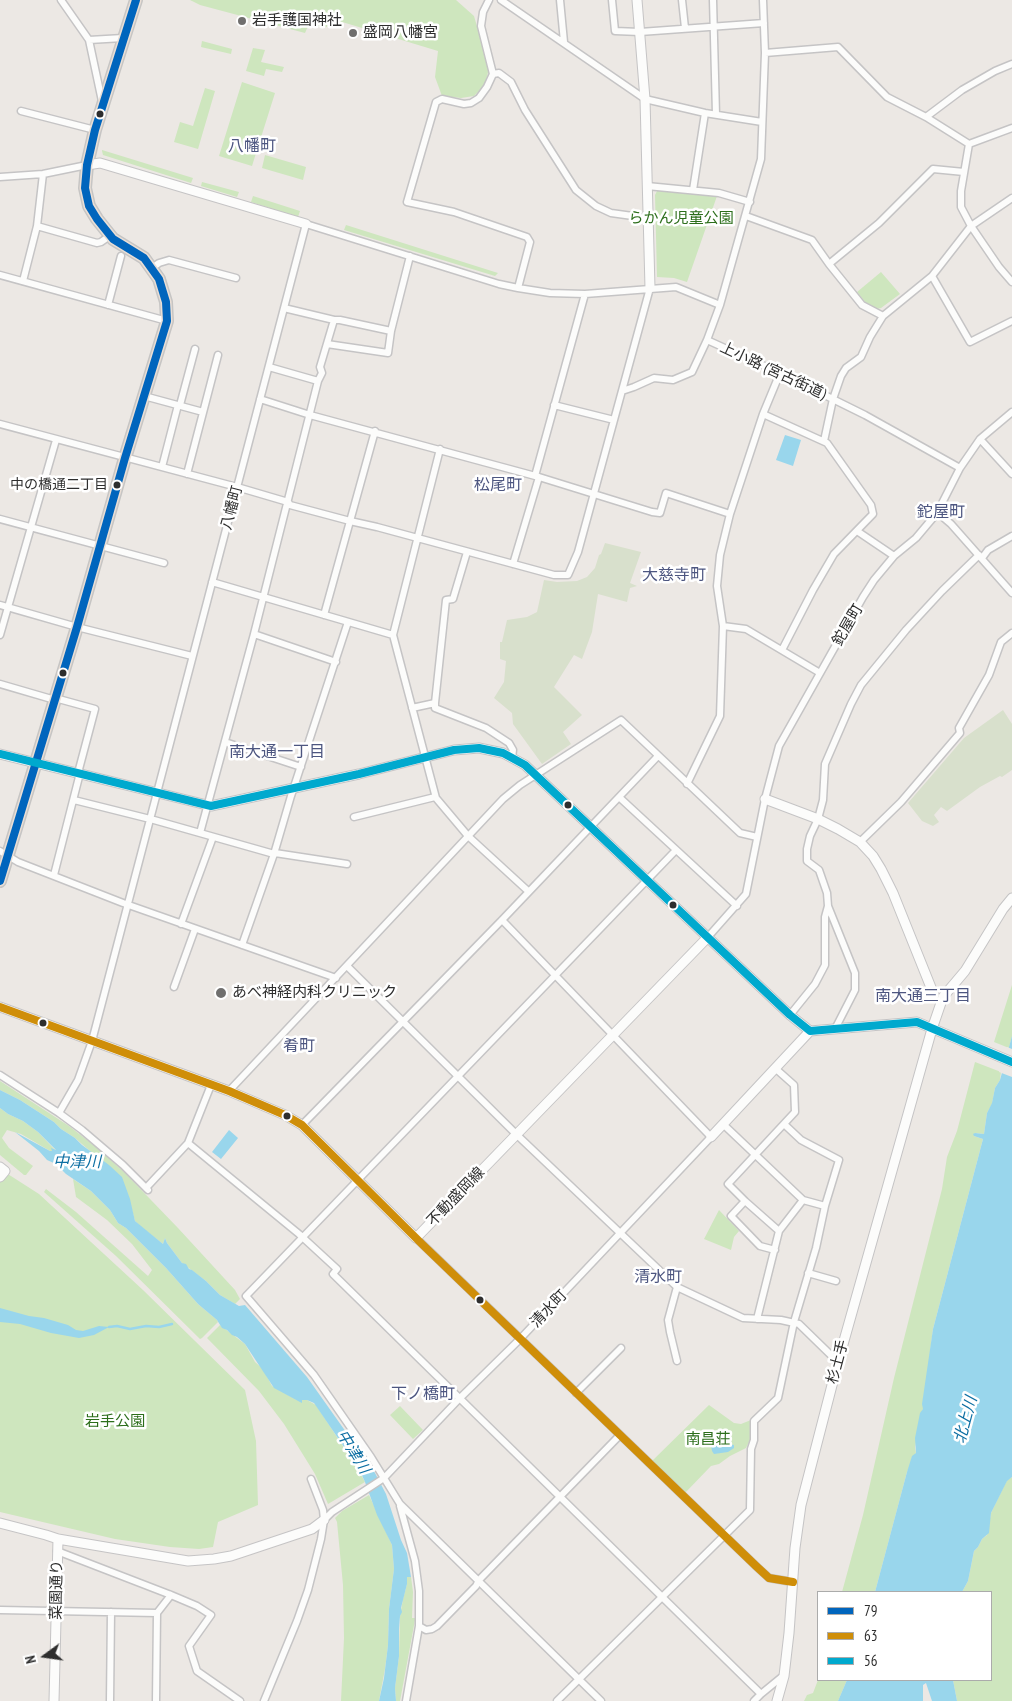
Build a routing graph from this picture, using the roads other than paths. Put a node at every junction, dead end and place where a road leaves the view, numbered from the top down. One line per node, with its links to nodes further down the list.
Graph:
1 (61, 0): 16 (street)
2 (136, 0): 15 (highway)
3 (489, 0): 20 (street)
4 (501, 0): 17 (street)
5 (560, 0): 17 (street)
6 (612, 0): 14 (street)
7 (637, 0): 14 (street)
8 (682, 0): 13 (street)
9 (713, 0): 12 (street)
10 (763, 0): 11 (street, 上小路 (宮古街道))
11 (764, 23): 12 (street); 18 (street, 上小路 (宮古街道))
12 (714, 27): 13 (street); 25 (street)
13 (685, 28): 14 (street)
14 (640, 32): 21 (street)
15 (123, 38): 16 (street); 22 (highway)
16 (89, 40): 22 (street)
17 (564, 42): 21 (street)
18 (765, 53): 26 (street); 27 (street, 上小路 (宮古街道))
19 (1012, 64): 26 (street)
20 (493, 74): 40 (street); 54 (street)
21 (645, 99): 24 (street); 35 (street)
22 (103, 108): 29 (highway)
23 (21, 112): 29 (street)
24 (705, 113): 25 (street); 36 (street)
25 (716, 114): 27 (street)
26 (926, 117): 30 (street)
27 (762, 122): 38 (street, 上小路 (宮古街道))
28 (1012, 128): 30 (street)
29 (95, 130): 31 (highway)
30 (968, 144): 32 (street)
31 (87, 165): 33 (street); 41 (street); 44 (highway)
32 (964, 172): 43 (street); 47 (street)
33 (43, 174): 34 (street); 42 (street)
34 (0, 177)
35 (647, 186): 36 (street); 40 (street)
36 (693, 190): 38 (street)
37 (1012, 198): 43 (street)
38 (750, 202): 39 (street, 上小路 (宮古街道))
39 (746, 216): 47 (street); 57 (street, 上小路 (宮古街道))
40 (648, 218): 55 (street)
41 (306, 224): 46 (street); 59 (street, 八幡町)
42 (37, 226): 44 (street); 52 (street)
43 (971, 226): 50 (street); 53 (street)
44 (110, 235): 48 (highway)
45 (121, 256): 58 (street)
46 (410, 256): 54 (street); 64 (street)
47 (829, 264): 60 (street)
48 (152, 268): 51 (street); 62 (highway)
49 (0, 275): 52 (street)
50 (932, 276): 60 (street); 63 (street)
51 (236, 278)
52 (23, 281): 58 (street)
53 (1012, 282)
54 (518, 288): 56 (street)
55 (650, 288): 56 (street); 57 (street); 72 (street)
56 (585, 294): 77 (street)
57 (720, 304): 65 (street, 上小路 (宮古街道))
58 (108, 305): 62 (street)
59 (284, 308): 61 (street); 69 (street, 八幡町)
60 (883, 316): 75 (street)
61 (334, 320): 64 (street); 66 (street)
62 (167, 321): 73 (highway)
63 (1012, 321)
64 (390, 331): 66 (street)
65 (708, 340): 70 (street, 上小路 (宮古街道)); 72 (street)
66 (326, 344): 71 (street)
67 (195, 349): 76 (street)
68 (218, 355): 78 (street)
69 (269, 367): 71 (street); 74 (street, 八幡町)
70 (780, 373): 75 (street, 上小路 (宮古街道)); 80 (street)
71 (318, 381): 81 (street)
72 (622, 391): 82 (street)
73 (144, 396): 76 (street); 89 (highway)
74 (260, 399): 81 (street); 95 (street, 八幡町)
75 (833, 399): 87 (street); 91 (street, 上小路 (宮古街道))
76 (179, 405): 78 (street); 90 (street)
77 (554, 405): 82 (street); 94 (street)
78 (203, 412): 92 (street)
79 (1012, 412): 85 (street, 鉈屋町)
80 (763, 414): 87 (street); 99 (street)
81 (310, 415): 84 (street); 97 (street)
82 (614, 420): 96 (street)
83 (0, 424): 86 (street)
84 (375, 431): 88 (street); 101 (street)
85 (980, 439): 91 (street, 鉈屋町); 93 (street)
86 (56, 440): 89 (street); 102 (street)
87 (824, 441): 103 (street)
88 (440, 449): 94 (street); 105 (street)
89 (125, 458): 90 (street); 106 (highway)
90 (162, 468): 92 (street)
91 (960, 468): 98 (street, 鉈屋町)
92 (187, 474): 95 (street)
93 (1012, 474)
94 (537, 476): 96 (street); 111 (street)
95 (237, 487): 97 (street); 112 (street, 八幡町)
96 (595, 494): 99 (street); 111 (street)
97 (288, 502): 101 (street); 114 (street)
98 (937, 512): 108 (street, 鉈屋町); 109 (street)
99 (730, 514): 119 (street)
100 (0, 519): 102 (street)
101 (350, 521): 105 (street); 117 (street)
102 (31, 527): 106 (street); 116 (street)
103 (857, 531): 108 (street); 125 (street)
104 (1012, 536): 109 (street)
105 (417, 538): 107 (street); 124 (street)
106 (100, 546): 110 (street); 120 (highway)
107 (468, 552): 111 (street); 131 (street)
108 (894, 556): 128 (street, 鉈屋町)
109 (980, 557): 113 (street); 151 (street)
110 (164, 563)
111 (513, 564)
112 (212, 582): 114 (street); 126 (street, 八幡町)
113 (1012, 593)
114 (264, 596): 117 (street); 122 (street)
115 (0, 605): 116 (street)
116 (8, 607): 120 (street); 123 (street)
117 (324, 615): 118 (street)
118 (348, 622): 124 (street); 127 (street)
119 (723, 626): 125 (street); 142 (street)
120 (78, 627): 126 (street); 130 (highway)
121 (1012, 633): 158 (street)
122 (254, 634): 127 (street); 133 (street)
123 (0, 635)
124 (393, 635): 132 (street)
125 (782, 650): 128 (street)
126 (192, 656): 144 (street, 八幡町)
127 (336, 662): 139 (street)
128 (820, 673): 147 (street, 鉈屋町)
129 (0, 684): 130 (street)
130 (55, 699): 138 (highway); 140 (street)
131 (435, 703): 132 (street); 137 (street)
132 (412, 708): 136 (street)
133 (225, 742): 139 (street); 149 (street)
134 (0, 754): 138 (street)
135 (658, 756): 141 (street); 142 (street); 146 (street)
136 (425, 758): 137 (street); 143 (street); 145 (street)
137 (512, 758): 141 (street)
138 (36, 762): 140 (street); 160 (highway)
139 (302, 767): 143 (street)
140 (79, 773): 144 (street); 148 (street)
141 (535, 776): 153 (street); 155 (street)
142 (687, 784): 157 (street)
143 (295, 788): 149 (street); 161 (street)
144 (157, 792): 149 (street); 152 (street, 八幡町)
145 (436, 797): 150 (street); 155 (street)
146 (619, 797): 153 (street); 159 (street)
147 (765, 799): 151 (street); 157 (street, 鉈屋町)
148 (74, 800): 152 (street); 163 (street)
149 (208, 805): 154 (street)
150 (354, 817)
151 (818, 818): 158 (street); 170 (street)
152 (150, 819): 154 (street); 168 (street, 八幡町)
153 (590, 826): 164 (street); 166 (street)
154 (200, 833): 156 (street)
155 (468, 836): 166 (street); 176 (street)
156 (213, 837): 161 (street); 172 (street)
157 (757, 837): 169 (street, 鉈屋町)
158 (860, 842): 181 (street)
159 (676, 850): 164 (street); 169 (street)
160 (4, 853): 163 (street); 165 (highway)
161 (274, 854): 162 (street); 175 (street)
162 (347, 864)
163 (54, 876): 168 (street)
164 (646, 880): 174 (street); 177 (street)
165 (0, 881)
166 (528, 891): 171 (street)
167 (1012, 898): 180 (street, 杉土手)
168 (127, 904): 172 (street); 190 (street, 八幡町)
169 (737, 906): 174 (street, 鉈屋町)
170 (828, 906): 183 (street); 186 (street)
171 (502, 920): 177 (street); 185 (street)
172 (181, 924): 173 (street)
173 (195, 929): 175 (street); 179 (street)
174 (708, 937): 183 (street); 189 (street, 不動盛岡線)
175 (242, 945): 178 (street)
176 (347, 966): 178 (street); 185 (street)
177 (554, 975): 189 (street); 194 (street)
178 (336, 978): 196 (street)
179 (174, 987)
180 (948, 991): 181 (street); 184 (street, 杉土手)
181 (934, 995): 184 (street)
182 (0, 1007): 190 (street, 不動盛岡線)
183 (790, 1015): 188 (street)
184 (937, 1016): 187 (street, 杉土手)
185 (402, 1022): 194 (street); 199 (street)
186 (835, 1029): 187 (street); 188 (street)
187 (932, 1029): 191 (street); 224 (street, 杉土手)
188 (810, 1031): 192 (street)
189 (613, 1036): 201 (street, 不動盛岡線); 202 (street)
190 (92, 1041): 195 (street, 不動盛岡線); 197 (street, 八幡町)
191 (1012, 1062)
192 (776, 1069): 198 (street); 200 (street)
193 (0, 1075): 197 (street)
194 (458, 1076): 201 (street); 207 (street)
195 (211, 1085): 196 (street, 不動盛岡線); 203 (street)
196 (229, 1092): 199 (street, 不動盛岡線)
197 (59, 1113): 203 (street)
198 (784, 1124): 204 (street); 210 (street)
199 (302, 1125): 207 (street, 不動盛岡線)
200 (724, 1125): 202 (street); 204 (street)
201 (517, 1134): 212 (street); 214 (street, 不動盛岡線)
202 (711, 1137): 212 (street, 清水町)
203 (188, 1143): 213 (street)
204 (755, 1155): 208 (street); 209 (street)
205 (0, 1167): 206 (street)
206 (0, 1177)
207 (357, 1180): 213 (street); 214 (street, 不動盛岡線)
208 (804, 1200): 210 (street); 211 (street)
209 (745, 1201): 211 (street); 215 (street)
210 (825, 1206): 216 (street)
211 (779, 1231): 215 (street)
212 (620, 1234): 218 (street); 221 (street, 清水町)
213 (303, 1238): 226 (street); 228 (street)
214 (416, 1238): 221 (street)
215 (775, 1250): 219 (street)
216 (808, 1273): 217 (street); 220 (street)
217 (836, 1281)
218 (677, 1287): 219 (street); 223 (street)
219 (757, 1319): 220 (street)
220 (794, 1322): 224 (street); 234 (street)
221 (520, 1339): 225 (street); 226 (street, 清水町)
222 (621, 1348): 225 (street)
223 (677, 1361)
224 (838, 1362): 238 (street, 杉土手)
225 (576, 1393): 227 (street)
226 (459, 1399): 228 (street, 清水町); 230 (street)
227 (620, 1435): 230 (street); 234 (street)
228 (382, 1479): 231 (street); 232 (street, 清水町)
229 (311, 1480): 232 (street)
230 (560, 1497): 237 (street); 240 (street)
231 (400, 1504): 237 (street); 245 (street)
232 (324, 1520): 235 (street); 253 (street)
233 (0, 1523): 235 (street)
234 (724, 1536): 238 (street); 240 (street)
235 (58, 1539): 236 (street, 菜園通り)
236 (57, 1551): 239 (street); 242 (street, 菜園通り)
237 (479, 1580): 245 (street); 247 (street)
238 (792, 1582): 246 (street, 杉土手)
239 (171, 1595): 244 (street); 252 (street)
240 (662, 1597): 247 (street); 248 (street)
241 (0, 1610): 242 (street)
242 (56, 1611): 243 (street); 249 (street, 菜園通り)
243 (111, 1612): 244 (street); 250 (street)
244 (158, 1613): 251 (street)
245 (419, 1626): 254 (street)
246 (784, 1676): 248 (street); 258 (street, 杉土手)
247 (579, 1679): 255 (street); 256 (street)
248 (761, 1694): 257 (street)
249 (54, 1701)
250 (110, 1701)
251 (156, 1701)
252 (240, 1701)
253 (264, 1701)
254 (406, 1701)
255 (558, 1701)
256 (602, 1701)
257 (754, 1701)
258 (777, 1701)

